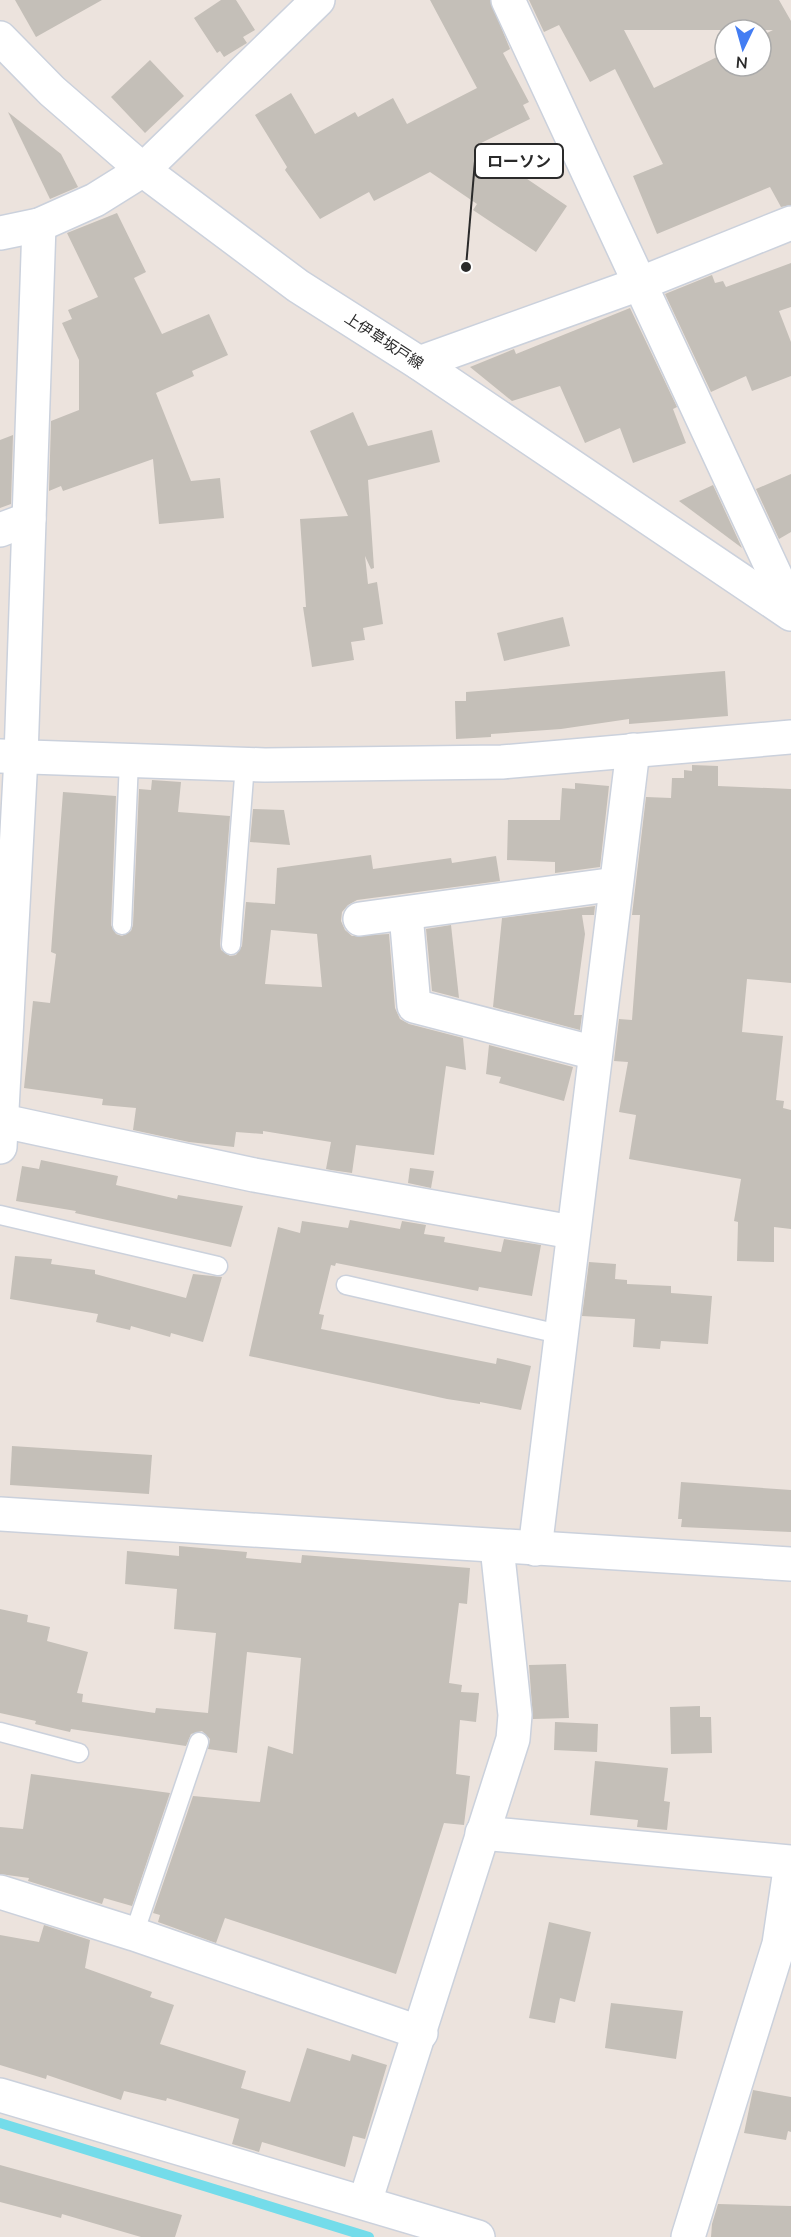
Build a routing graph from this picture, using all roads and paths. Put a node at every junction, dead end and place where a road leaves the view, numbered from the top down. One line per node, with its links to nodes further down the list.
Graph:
1 (318, 0): 4 (street)
2 (508, 0): 8 (street)
3 (0, 38): 4 (street, 上伊草坂戸線)
4 (143, 170): 6 (street); 9 (street, 上伊草坂戸線)
5 (791, 223): 8 (street)
6 (39, 225): 7 (street); 10 (street)
7 (0, 233)
8 (639, 284): 9 (street); 11 (street)
9 (419, 363): 12 (street, 上伊草坂戸線)
10 (15, 524): 15 (street)
11 (791, 609)
12 (791, 614)
13 (791, 737): 14 (street)
14 (633, 750): 17 (street); 18 (street)
15 (10, 756): 16 (street); 23 (street)
16 (129, 761): 17 (street); 21 (lane)
17 (245, 764): 22 (lane)
18 (616, 884): 19 (street); 24 (street)
19 (406, 914): 20 (street); 24 (street)
20 (360, 919)
21 (122, 925)
22 (231, 945)
23 (3, 1047): 25 (street)
24 (595, 1053): 27 (street)
25 (1, 1134): 27 (street)
26 (0, 1215): 28 (lane)
27 (572, 1232): 30 (street)
28 (218, 1266)
29 (346, 1285): 30 (lane)
30 (560, 1334): 33 (street)
31 (0, 1514): 32 (street)
32 (497, 1546): 33 (street); 38 (street)
33 (535, 1549): 34 (street)
34 (791, 1564)
35 (0, 1732): 37 (lane)
36 (199, 1742): 41 (lane)
37 (79, 1753)
38 (482, 1833): 39 (street); 42 (street)
39 (791, 1862): 46 (street)
40 (0, 1892): 41 (street)
41 (134, 1934): 42 (street)
42 (422, 2033): 44 (street)
43 (0, 2095): 44 (street)
44 (365, 2202): 45 (street)
45 (478, 2237)
46 (688, 2237)

